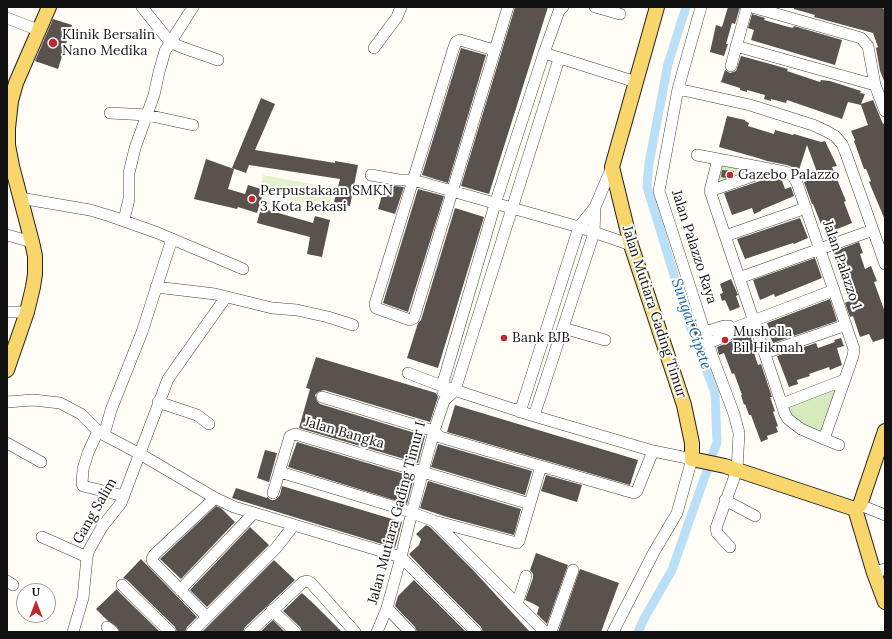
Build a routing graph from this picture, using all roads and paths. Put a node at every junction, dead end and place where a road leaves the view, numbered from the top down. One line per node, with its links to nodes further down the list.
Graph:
1 (49, 7): 14 (main road)
2 (142, 7): 15 (street)
3 (193, 7): 15 (street)
4 (401, 7): 17 (street)
5 (508, 7): 18 (street)
6 (563, 7): 19 (street)
7 (595, 7): 12 (street)
8 (657, 7): 23 (main road, Jalan Mutiara Gading Timur)
9 (701, 7): 25 (street, Jalan Palazzo Raya)
10 (747, 7): 16 (street)
11 (752, 7): 24 (street)
12 (620, 14)
13 (7, 18): 14 (street)
14 (38, 30): 38 (main road)
15 (170, 42): 21 (street); 28 (street)
16 (736, 46): 22 (street); 24 (street)
17 (374, 48)
18 (494, 50): 35 (street); 36 (street)
19 (544, 53): 20 (street); 39 (street)
20 (559, 59): 23 (street); 42 (street)
21 (218, 60)
22 (731, 66)
23 (636, 82): 32 (main road, Jalan Mutiara Gading Timur)
24 (875, 85): 26 (street)
25 (678, 90): 45 (street); 65 (street, Jalan Palazzo Raya)
26 (885, 111)
27 (110, 113): 28 (street)
28 (147, 115): 29 (street); 43 (street)
29 (193, 125)
30 (696, 155): 31 (street, Jalan Palazzo 1)
31 (718, 159): 33 (street, Jalan Palazzo 1); 37 (street)
32 (612, 167): 40 (street, Jalan Mutiara Gading Timur); 51 (main road, Jalan Mutiara Gading Timur)
33 (773, 169): 37 (street); 41 (street, Jalan Palazzo 1)
34 (371, 175): 35 (street)
35 (413, 180): 36 (street); 36 (street)
36 (453, 191): 39 (street)
37 (710, 191): 48 (street)
38 (20, 198): 43 (street); 50 (main road)
39 (495, 204): 42 (street); 71 (street)
40 (595, 207): 44 (street, Jalan Mutiara Gading Timur); 46 (street, Jalan Mutiara Gading Timur)
41 (806, 208): 48 (street); 52 (street, Jalan Palazzo 1)
42 (511, 209): 44 (street); 72 (street)
43 (124, 220): 49 (street)
44 (579, 228): 46 (street); 78 (street, Jalan Mutiara Gading Timur)
45 (873, 230): 52 (street); 53 (street)
46 (594, 233): 51 (street); 64 (street, Jalan Mutiara Gading Timur)
47 (7, 235): 50 (street)
48 (725, 236): 55 (street)
49 (172, 240): 54 (street); 56 (street)
50 (32, 242): 60 (main road)
51 (631, 245): 89 (main road, Jalan Mutiara Gading Timur)
52 (820, 248): 55 (street); 57 (street, Jalan Palazzo 1)
53 (885, 262)
54 (243, 268)
55 (739, 278): 61 (street)
56 (156, 287): 58 (street); 83 (street)
57 (834, 290): 61 (street); 63 (street, Jalan Palazzo 1)
58 (226, 297): 62 (street); 76 (street, Gang Salim)
59 (7, 312): 60 (street)
60 (27, 312): 68 (main road)
61 (753, 321): 65 (street); 67 (street)
62 (353, 325)
63 (846, 325): 67 (street); 70 (street, Jalan Palazzo 1)
64 (563, 328): 66 (street); 79 (street, Jalan Mutiara Gading Timur)
65 (707, 338): 92 (street, Jalan Palazzo Raya)
66 (605, 340)
67 (765, 353): 77 (street)
68 (7, 370)
69 (408, 373): 71 (street)
70 (844, 380): 77 (street); 84 (street, Jalan Palazzo 1)
71 (442, 386): 72 (street); 74 (street, Jalan Mutiara Gading Timur I)
72 (455, 390): 74 (street, Jalan Mutiara Gading Timur I); 78 (street)
73 (322, 397): 81 (street)
74 (444, 401): 81 (street, Jalan Mutiara Gading Timur I)
75 (7, 402): 83 (street)
76 (158, 402): 80 (street); 88 (street, Gang Salim)
77 (782, 404): 84 (street)
78 (520, 412): 79 (street)
79 (534, 416): 87 (street)
80 (210, 424)
81 (434, 431): 91 (street); 94 (street, Jalan Mutiara Gading Timur I)
82 (885, 431): 100 (main road)
83 (101, 433): 88 (street); 96 (street)
84 (824, 439): 86 (street)
85 (7, 444): 90 (street)
86 (839, 445)
87 (653, 451): 89 (street); 91 (street)
88 (140, 454): 96 (street, Gang Salim); 97 (street)
89 (695, 459): 92 (main road); 132 (street)
90 (41, 462)
91 (541, 466): 99 (street)
92 (731, 468): 98 (street, Jalan Palazzo Raya); 100 (main road)
93 (280, 472): 94 (street, Jalan Bangka); 95 (street, Jalan Bangka); 101 (street)
94 (424, 472): 99 (street); 101 (street, Jalan Mutiara Gading Timur I)
95 (273, 493)
96 (124, 496): 109 (street, Gang Salim)
97 (215, 498): 102 (street); 115 (street)
98 (725, 500): 104 (street); 108 (street, Jalan Palazzo Raya)
99 (530, 504): 105 (street)
100 (858, 507): 103 (street); 112 (main road)
101 (412, 512): 105 (street); 110 (street, Jalan Mutiara Gading Timur I)
102 (253, 514): 106 (street); 115 (street)
103 (885, 515)
104 (755, 516)
105 (434, 520): 117 (street)
106 (294, 525): 110 (street); 120 (street)
107 (42, 537): 109 (street)
108 (730, 547)
109 (87, 557): 121 (street, Gang Salim)
110 (401, 557): 118 (street, Jalan Mutiara Gading Timur I); 129 (street)
111 (573, 570): 131 (street)
112 (880, 571): 116 (main road)
113 (526, 576): 117 (street)
114 (122, 585): 122 (street)
115 (180, 590): 120 (street)
116 (885, 602)
117 (517, 604): 130 (street)
118 (387, 608): 127 (street, Jalan Mutiara Gading Timur I); 128 (street)
119 (272, 610): 124 (street); 125 (street); 126 (street)
120 (207, 617): 123 (street)
121 (73, 632)
122 (170, 632)
123 (192, 632)
124 (250, 632)
125 (295, 632)
126 (355, 632)
127 (377, 632)
128 (410, 632)
129 (476, 632)
130 (545, 632)
131 (551, 632)
132 (612, 632)

